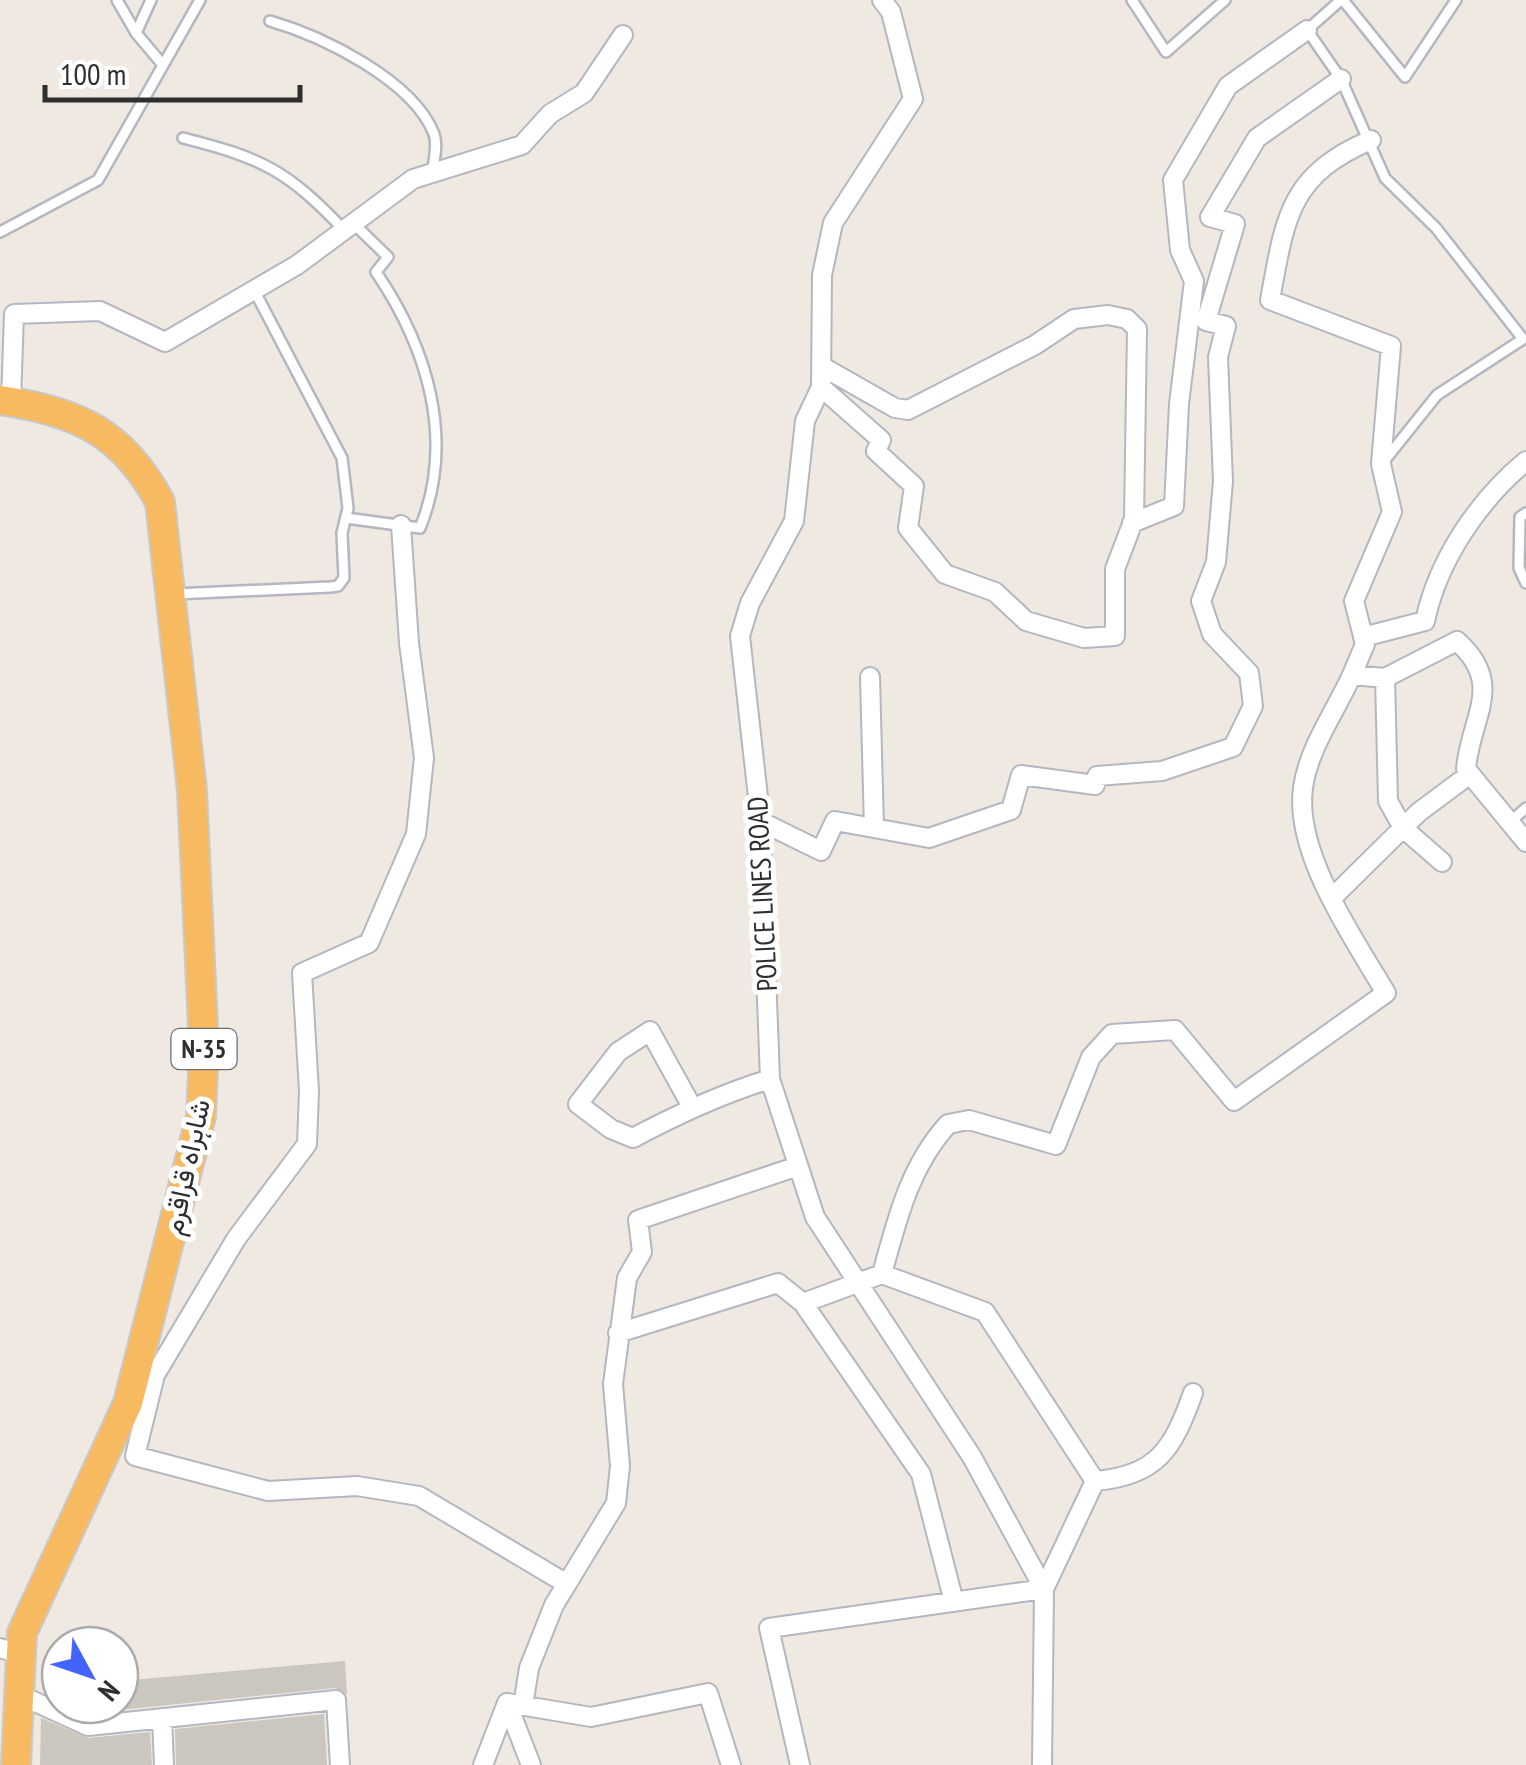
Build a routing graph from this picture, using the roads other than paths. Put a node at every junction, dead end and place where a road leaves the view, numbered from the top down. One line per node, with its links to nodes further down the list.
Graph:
1 (118, 0): 11 (lane)
2 (151, 0): 11 (lane)
3 (200, 0): 13 (lane)
4 (882, 0): 21 (street, POLICE LINES ROAD)
5 (1132, 0): 6 (lane)
6 (1226, 0)
7 (1342, 0): 8 (lane); 10 (lane)
8 (1456, 0)
9 (270, 21): 17 (lane)
10 (1307, 30): 14 (lane); 27 (street)
11 (136, 33): 13 (lane)
12 (623, 35): 17 (street)
13 (164, 65): 19 (lane)
14 (1342, 79): 16 (lane); 39 (street)
15 (183, 138): 18 (lane)
16 (1370, 140): 24 (lane); 24 (street)
17 (432, 173): 18 (street)
18 (349, 226): 20 (street); 28 (lane)
19 (0, 232)
20 (254, 290): 22 (street); 26 (lane)
21 (822, 377): 27 (street); 27 (street); 37 (street, POLICE LINES ROAD)
22 (6, 400): 30 (highway, شاہراہ قراقرم / N-35)
23 (1526, 461): 31 (street)
24 (1382, 464): 31 (street)
25 (1526, 513): 29 (lane)
26 (346, 518): 28 (lane); 30 (lane)
27 (1132, 524)
28 (401, 526): 53 (street)
29 (1526, 583)
30 (173, 594): 56 (highway, شاہراہ قراقرم / N-35)
31 (1363, 637): 32 (street)
32 (1352, 675): 34 (street); 43 (street)
33 (870, 678): 39 (street)
34 (1385, 678): 35 (street); 40 (street)
35 (1470, 774): 38 (street); 40 (street)
36 (1526, 808): 38 (lane)
37 (760, 821): 39 (street); 44 (street, POLICE LINES ROAD)
38 (1518, 821): 41 (street)
39 (874, 828)
40 (1403, 828): 42 (street); 43 (street)
41 (1526, 842)
42 (1442, 862)
43 (1332, 898): 47 (street)
44 (770, 1079): 45 (street); 46 (street, POLICE LINES ROAD)
45 (692, 1107): 45 (street)
46 (798, 1166): 48 (street, POLICE LINES ROAD); 50 (street)
47 (882, 1274): 48 (street); 52 (street)
48 (861, 1285): 49 (street); 54 (street, POLICE LINES ROAD)
49 (803, 1303): 50 (street); 55 (street)
50 (618, 1333): 53 (street)
51 (1193, 1393): 52 (street)
52 (1095, 1482): 54 (street)
53 (567, 1584): 58 (street)
54 (1044, 1589): 55 (street); 67 (street, POLICE LINES ROAD)
55 (954, 1602): 66 (street)
56 (10, 1651): 57 (highway, شاہراہ قراقرم / N-35)
57 (20, 1694): 59 (street); 60 (highway, شاہراہ قراقرم / N-35)
58 (515, 1704): 63 (street); 64 (street); 65 (street)
59 (162, 1718): 61 (street); 62 (street)
60 (16, 1765)
61 (164, 1765)
62 (340, 1765)
63 (482, 1765)
64 (531, 1765)
65 (731, 1765)
66 (800, 1765)
67 (1042, 1765)

